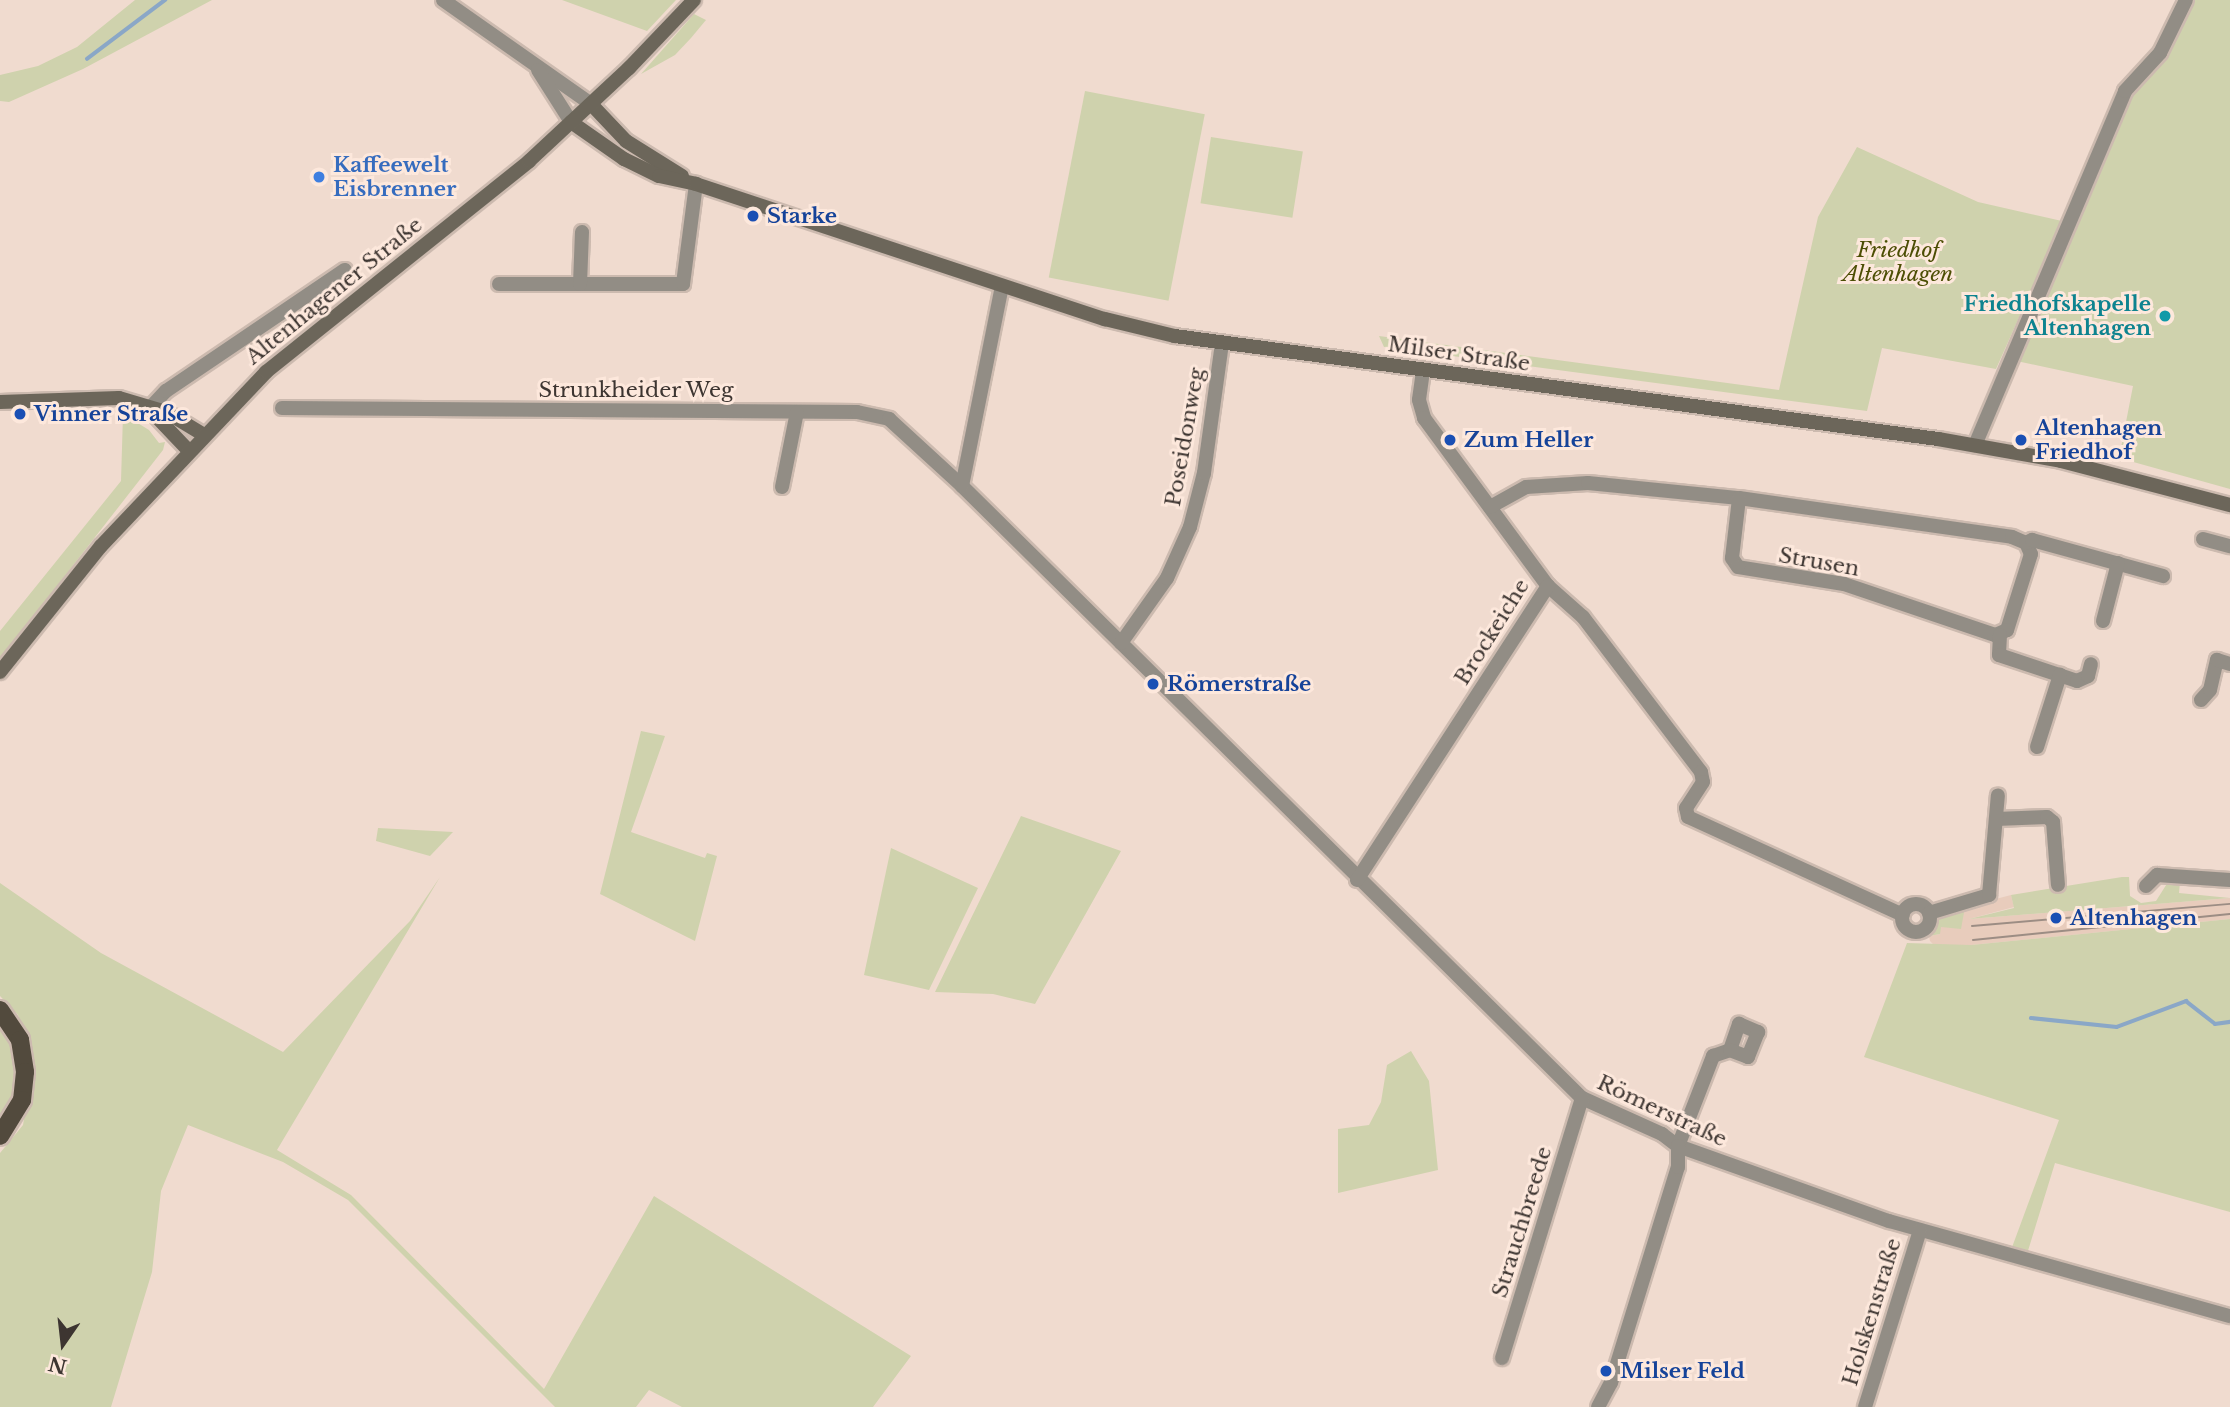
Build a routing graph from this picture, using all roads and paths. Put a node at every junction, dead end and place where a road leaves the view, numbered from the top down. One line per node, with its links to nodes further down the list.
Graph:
1 (443, 0): 4 (street)
2 (694, 0): 5 (main road, Altenhagener Straße)
3 (2186, 0): 20 (street)
4 (533, 63): 5 (street); 6 (street)
5 (592, 104): 6 (main road, Altenhagener Straße); 7 (main road, Milser Straße)
6 (571, 122): 7 (main road, Milser Straße); 19 (main road, Altenhagener Straße)
7 (696, 184): 11 (street); 12 (main road, Milser Straße)
8 (582, 232): 11 (street)
9 (345, 270): 17 (street)
10 (499, 284): 11 (street)
11 (580, 284)
12 (1002, 286): 13 (main road, Milser Straße); 23 (street)
13 (1222, 343): 14 (main road, Milser Straße); 35 (street, Poseidonweg)
14 (1423, 371): 20 (main road, Milser Straße); 26 (street, Brockeiche)
15 (0, 402): 17 (main road)
16 (282, 408): 18 (street, Strunkheider Weg)
17 (149, 409): 19 (main road); 21 (main road)
18 (797, 412): 22 (street); 23 (street, Strunkheider Weg)
19 (204, 435): 21 (main road, Altenhagener Straße)
20 (1975, 445): 25 (main road, Milser Straße)
21 (188, 450): 38 (main road, Altenhagener Straße)
22 (782, 486)
23 (962, 486): 35 (street, Römerstraße)
24 (1739, 498): 26 (street); 28 (street); 34 (street, Strusen)
25 (2230, 505)
26 (1490, 507): 32 (street, Brockeiche)
27 (2203, 539): 29 (street)
28 (2026, 543): 30 (street); 34 (street)
29 (2230, 546)
30 (2118, 563): 31 (street); 33 (street)
31 (2163, 576)
32 (1548, 586): 44 (street, Brockeiche); 49 (street)
33 (2103, 621)
34 (2000, 635): 39 (street)
35 (1121, 643): 44 (street, Römerstraße)
36 (2091, 664): 39 (street)
37 (2230, 664): 40 (street)
38 (0, 672)
39 (2060, 675): 41 (street)
40 (2201, 700)
41 (2037, 747)
42 (1998, 795): 43 (street)
43 (1996, 819): 46 (street); 48 (street)
44 (1357, 880): 52 (street, Römerstraße)
45 (2230, 880): 47 (street)
46 (2058, 885)
47 (2146, 886)
48 (1929, 913): 49 (street); 49 (street)
49 (1903, 915)
50 (0, 1010): 54 (main road)
51 (1730, 1050): 55 (street)
52 (1582, 1098): 55 (street, Römerstraße); 59 (street, Strauchbreede)
53 (18, 1132): 56 (main road)
54 (0, 1136)
55 (1678, 1146): 57 (street, Römerstraße); 60 (street)
56 (0, 1150)
57 (1920, 1230): 58 (street, Römerstraße); 61 (street, Holskenstraße)
58 (2230, 1316)
59 (1502, 1358)
60 (1598, 1407)
61 (1865, 1407)

